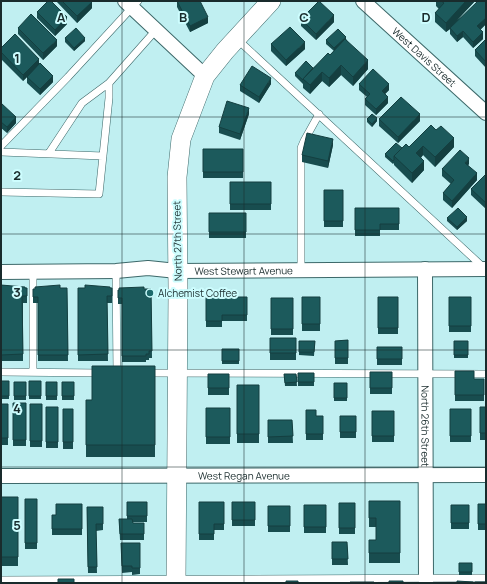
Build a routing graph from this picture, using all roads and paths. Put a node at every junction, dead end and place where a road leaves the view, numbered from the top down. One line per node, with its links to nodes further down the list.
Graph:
1 (271, 1): 5 (street, North 27th Street)
2 (363, 1): 8 (street, West Davis Street)
3 (131, 3): 4 (street); 10 (lane)
4 (156, 30): 6 (street); 7 (lane)
5 (236, 39): 6 (street, North 27th Street); 9 (lane)
6 (205, 76): 18 (street, North 27th Street)
7 (109, 83): 12 (lane); 13 (lane)
8 (486, 113)
9 (318, 114): 16 (lane); 17 (lane)
10 (1, 146)
11 (1, 152): 12 (lane)
12 (49, 153): 13 (lane)
13 (103, 156): 14 (lane)
14 (1, 192)
15 (425, 269): 16 (street, West Stewart Avenue); 17 (street, West Stewart Avenue); 26 (street, North 26th Street)
16 (485, 269)
17 (301, 270): 18 (street, West Stewart Avenue)
18 (177, 271): 21 (street, West Stewart Avenue); 25 (street, North 27th Street)
19 (1, 272): 20 (street, West Stewart Avenue)
20 (33, 272): 21 (street, West Stewart Avenue); 23 (lane)
21 (116, 272): 23 (lane)
22 (1, 372): 23 (lane)
23 (33, 372)
24 (138, 373): 25 (lane)
25 (177, 373): 26 (lane); 28 (street, North 27th Street)
26 (426, 374): 27 (lane); 29 (street, North 26th Street)
27 (486, 374)
28 (176, 475): 29 (street, West Regan Avenue); 31 (street, West Regan Avenue); 34 (street, North 27th Street)
29 (426, 475): 30 (street, West Regan Avenue); 35 (street, North 26th Street)
30 (486, 475)
31 (1, 476)
32 (486, 578): 35 (lane)
33 (1, 580): 34 (lane)
34 (176, 581): 35 (lane)
35 (426, 581)

